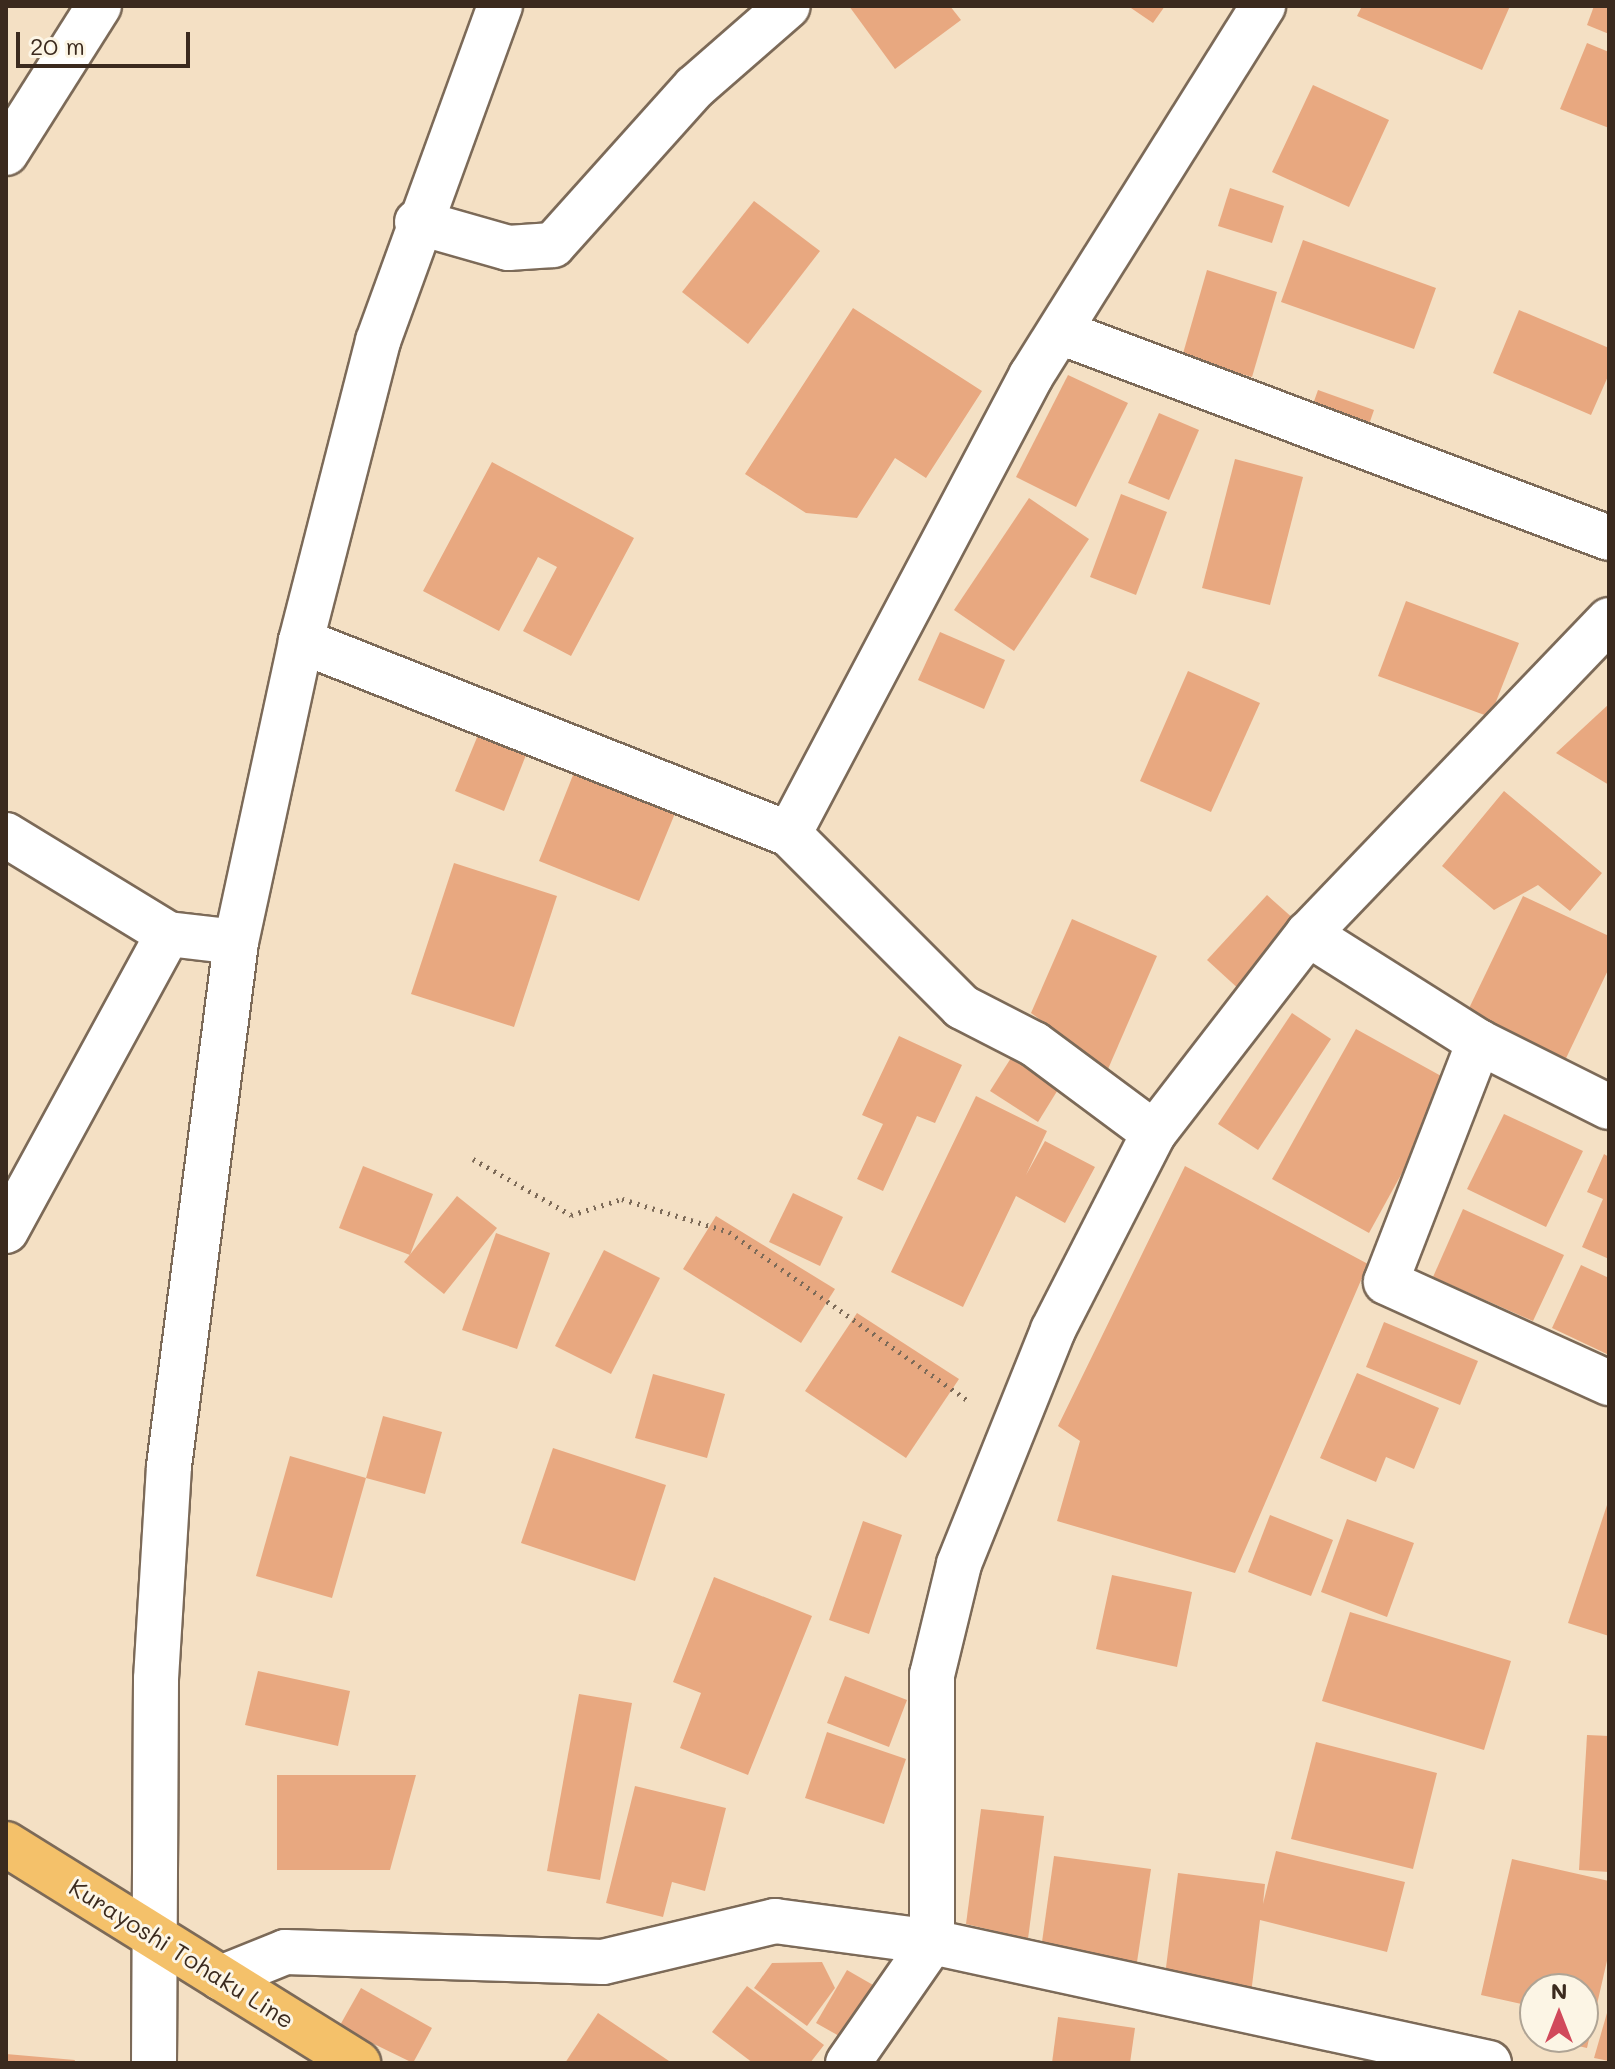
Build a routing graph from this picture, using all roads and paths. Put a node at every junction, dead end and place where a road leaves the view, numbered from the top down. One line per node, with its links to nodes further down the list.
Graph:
1 (99, 6): 5 (street)
2 (500, 6): 6 (street)
3 (788, 6): 6 (street)
4 (1263, 6): 7 (street)
5 (6, 153)
6 (417, 222): 10 (street)
7 (1060, 332): 8 (street); 11 (street)
8 (1609, 538)
9 (1609, 620): 14 (street)
10 (301, 641): 11 (street); 15 (street)
11 (789, 834): 18 (street)
12 (6, 835): 13 (street)
13 (168, 934): 15 (street); 20 (street)
14 (1308, 934): 16 (street); 18 (street)
15 (236, 942): 24 (street)
16 (1479, 1042): 17 (street); 21 (street)
17 (1609, 1107)
18 (1154, 1133): 22 (street)
19 (473, 1159): 22 (path)
20 (6, 1231)
21 (1609, 1383)
22 (1031, 1390): 25 (street)
23 (6, 1844): 24 (main road, Kurayoshi Tohaku Line)
24 (150, 1937): 26 (main road, Kurayoshi Tohaku Line); 27 (street)
25 (932, 1942): 26 (street); 29 (street); 30 (street)
26 (221, 1978): 28 (main road, Kurayoshi Tohaku Line)
27 (154, 2063)
28 (358, 2063)
29 (848, 2063)
30 (1489, 2063)

